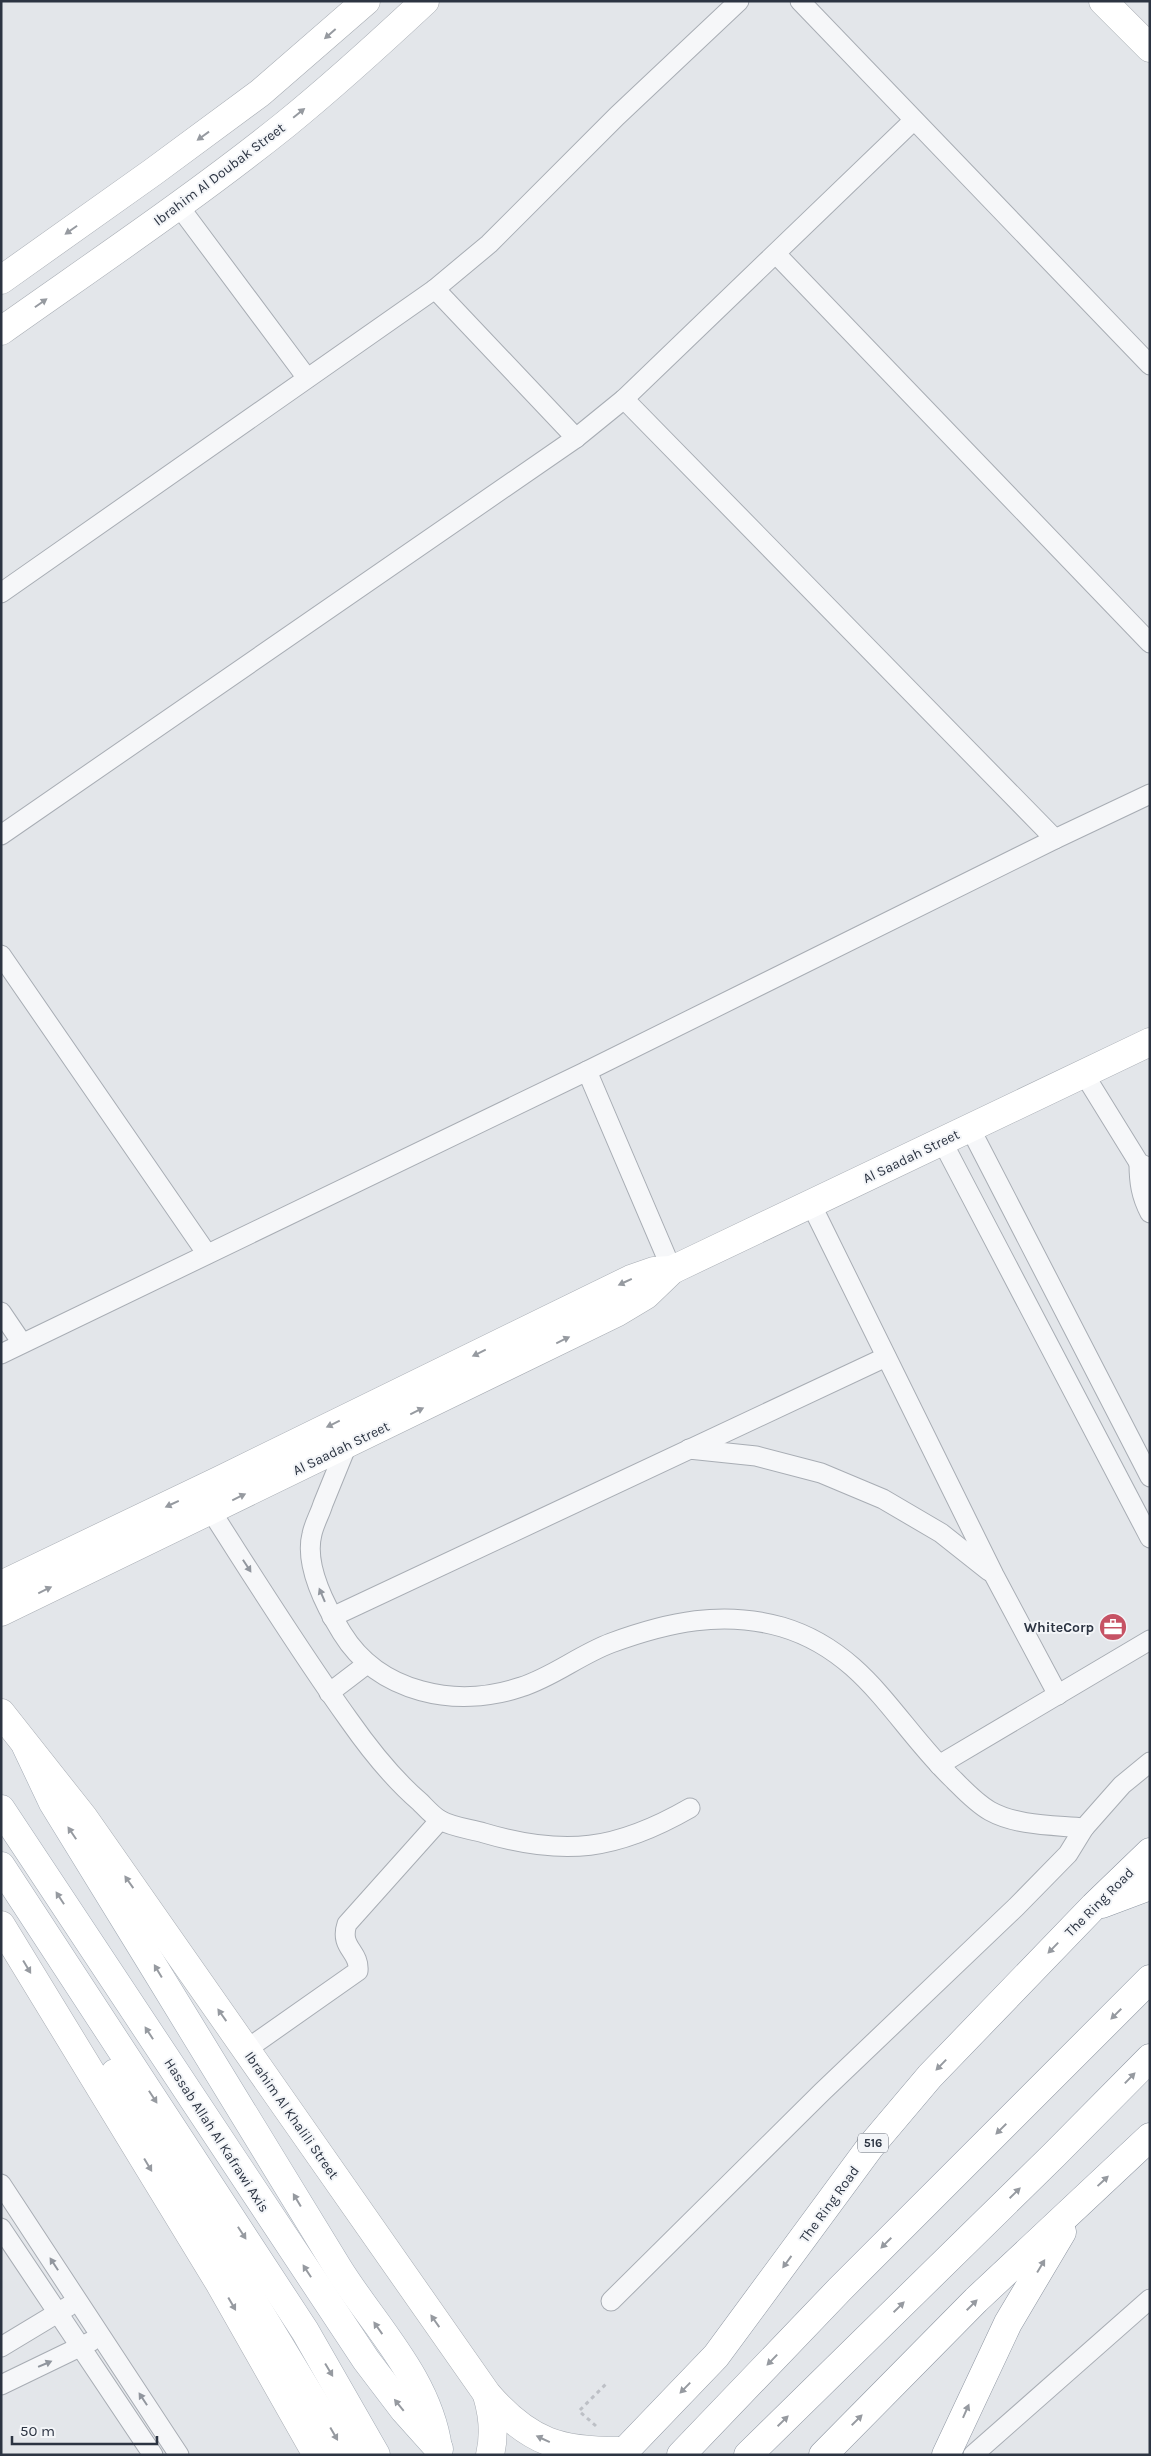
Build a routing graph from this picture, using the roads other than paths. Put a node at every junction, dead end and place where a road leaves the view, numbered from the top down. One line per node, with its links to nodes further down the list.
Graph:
1 (366, 1): 10 (main road, one-way to 10)
2 (425, 1): 8 (main road, Ibrahim Al Doubak Street, one-way to 2)
3 (739, 1): 11 (street)
4 (800, 1): 7 (street)
5 (1111, 5): 6 (main road)
6 (1150, 48)
7 (914, 120): 9 (street); 13 (street)
8 (178, 205): 12 (main road, Ibrahim Al Doubak Street, one-way to 8); 14 (street)
9 (776, 254): 15 (street); 18 (street)
10 (1, 280)
11 (435, 289): 14 (street); 16 (street)
12 (1, 331)
13 (1150, 365)
14 (307, 378): 17 (street)
15 (624, 399): 16 (street); 21 (street)
16 (576, 438): 20 (street)
17 (1, 592)
18 (1150, 643)
19 (1150, 794): 21 (street)
20 (1, 835)
21 (1055, 839): 24 (street)
22 (1, 956): 31 (street)
23 (1150, 1042): 25 (main road, Al Saadah Street)
24 (587, 1070): 31 (street); 32 (street)
25 (1084, 1074): 26 (main road, Al Saadah Street); 28 (street)
26 (970, 1128): 27 (main road, Al Saadah Street); 39 (street)
27 (942, 1141): 30 (main road, Al Saadah Street); 41 (street)
28 (1144, 1165): 29 (street)
29 (1147, 1202)
30 (811, 1204): 32 (main road, Al Saadah Street); 36 (street)
31 (207, 1254): 34 (street)
32 (672, 1270): 37 (main road, Al Saadah Street, one-way to 32); 43 (main road, Al Saadah Street, one-way to 43)
33 (1, 1312): 34 (street)
34 (22, 1343): 35 (street)
35 (1, 1354)
36 (886, 1357): 38 (street); 42 (street)
37 (347, 1445): 40 (main road, Al Saadah Street, one-way to 37); 45 (street, one-way to 37)
38 (689, 1449): 42 (street); 45 (street)
39 (1150, 1477)
40 (211, 1511): 44 (main road, Al Saadah Street, one-way to 40); 48 (street, one-way to 48)
41 (1150, 1538)
42 (994, 1575): 49 (street)
43 (1, 1585)
44 (1, 1612)
45 (332, 1617): 47 (street)
46 (1150, 1640): 49 (street)
47 (367, 1664): 48 (street); 53 (street)
48 (329, 1692): 56 (street)
49 (1058, 1695): 53 (street)
50 (1, 1713): 51 (main road, Ibrahim Al Khalili Street)
51 (26, 1746): 65 (main road, Ibrahim Al Khalili Street, one-way to 51); 80 (main road, one-way to 51)
52 (1150, 1762): 57 (street)
53 (939, 1765): 57 (street)
54 (690, 1808): 56 (street)
55 (1, 1809): 80 (main road, Hassab Allah Al Kafrawi Axis, one-way to 55)
56 (440, 1820): 65 (street)
57 (1084, 1828): 73 (street)
58 (1150, 1852): 62 (main road, The Ring Road / 516)
59 (1, 1866): 86 (main road, one-way to 86)
60 (1150, 1886): 62 (main road, 516)
61 (1, 1888): 85 (main road, one-way to 85)
62 (1094, 1906): 81 (main road, The Ring Road / 516, one-way to 81)
63 (1, 1926): 84 (main road, one-way to 84)
64 (1150, 1979): 88 (main road, one-way to 88)
65 (247, 2050): 79 (main road, Ibrahim Al Khalili Street, one-way to 65)
66 (1150, 2058): 89 (main road, one-way to 66)
67 (1150, 2138): 69 (main road, one-way to 67)
68 (1, 2184): 72 (street, one-way to 68)
69 (1080, 2202): 90 (main road, one-way to 69); 91 (main road, one-way to 69)
70 (1, 2228): 74 (street)
71 (1150, 2299): 92 (street)
72 (78, 2300): 74 (street); 75 (street)
73 (611, 2301)
74 (58, 2312): 76 (street); 77 (street)
75 (102, 2336): 76 (street); 83 (street, one-way to 75)
76 (81, 2346): 78 (street, one-way to 76); 82 (street)
77 (1, 2347)
78 (1, 2385)
79 (487, 2394): 81 (main road, Ibrahim Al Khalili Street, one-way to 79); 87 (main road)
80 (440, 2451)
81 (623, 2453)
82 (153, 2455)
83 (180, 2455)
84 (317, 2455)
85 (346, 2455)
86 (376, 2455)
87 (490, 2455)
88 (680, 2455)
89 (748, 2455)
90 (823, 2455)
91 (946, 2455)
92 (973, 2455)

